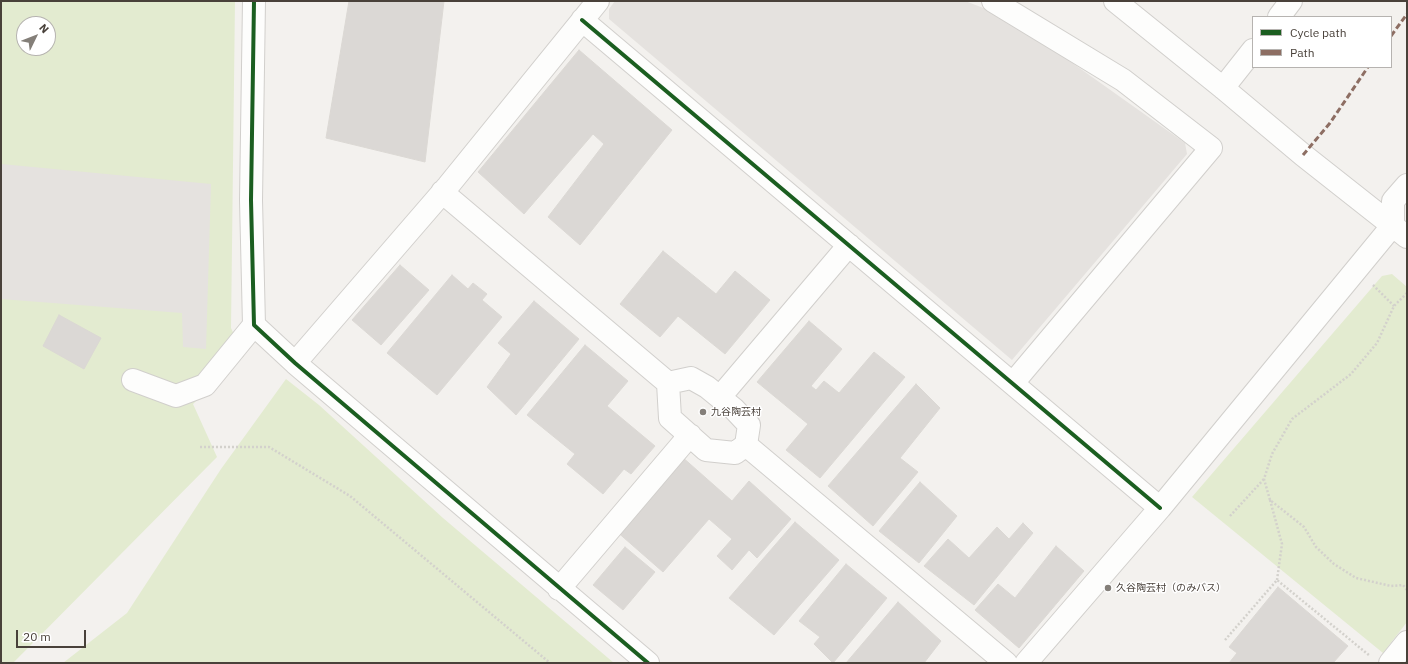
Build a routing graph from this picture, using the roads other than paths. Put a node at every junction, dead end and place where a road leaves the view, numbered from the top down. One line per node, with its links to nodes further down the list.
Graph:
1 (254, 1): 14 (street)
2 (598, 1): 7 (street)
3 (993, 1): 18 (street)
4 (1115, 1): 9 (street)
5 (1291, 1): 6 (street)
6 (1280, 16)
7 (582, 20): 11 (street); 13 (street)
8 (1252, 51): 9 (street)
9 (1223, 88): 12 (street)
10 (1407, 184): 12 (street)
11 (442, 192): 15 (street); 17 (street)
12 (1400, 231): 22 (street)
13 (849, 245): 18 (street); 19 (street)
14 (254, 325): 15 (street); 16 (street)
15 (295, 363): 23 (street)
16 (133, 380)
17 (668, 383): 19 (street); 20 (street)
18 (1013, 383): 22 (street)
19 (720, 397): 21 (street)
20 (690, 435): 21 (street); 23 (street)
21 (746, 445): 27 (street)
22 (1160, 508): 28 (street)
23 (559, 589): 26 (street)
24 (1407, 642): 25 (street)
25 (1381, 661)
26 (648, 663)
27 (1006, 663)
28 (1026, 663)

